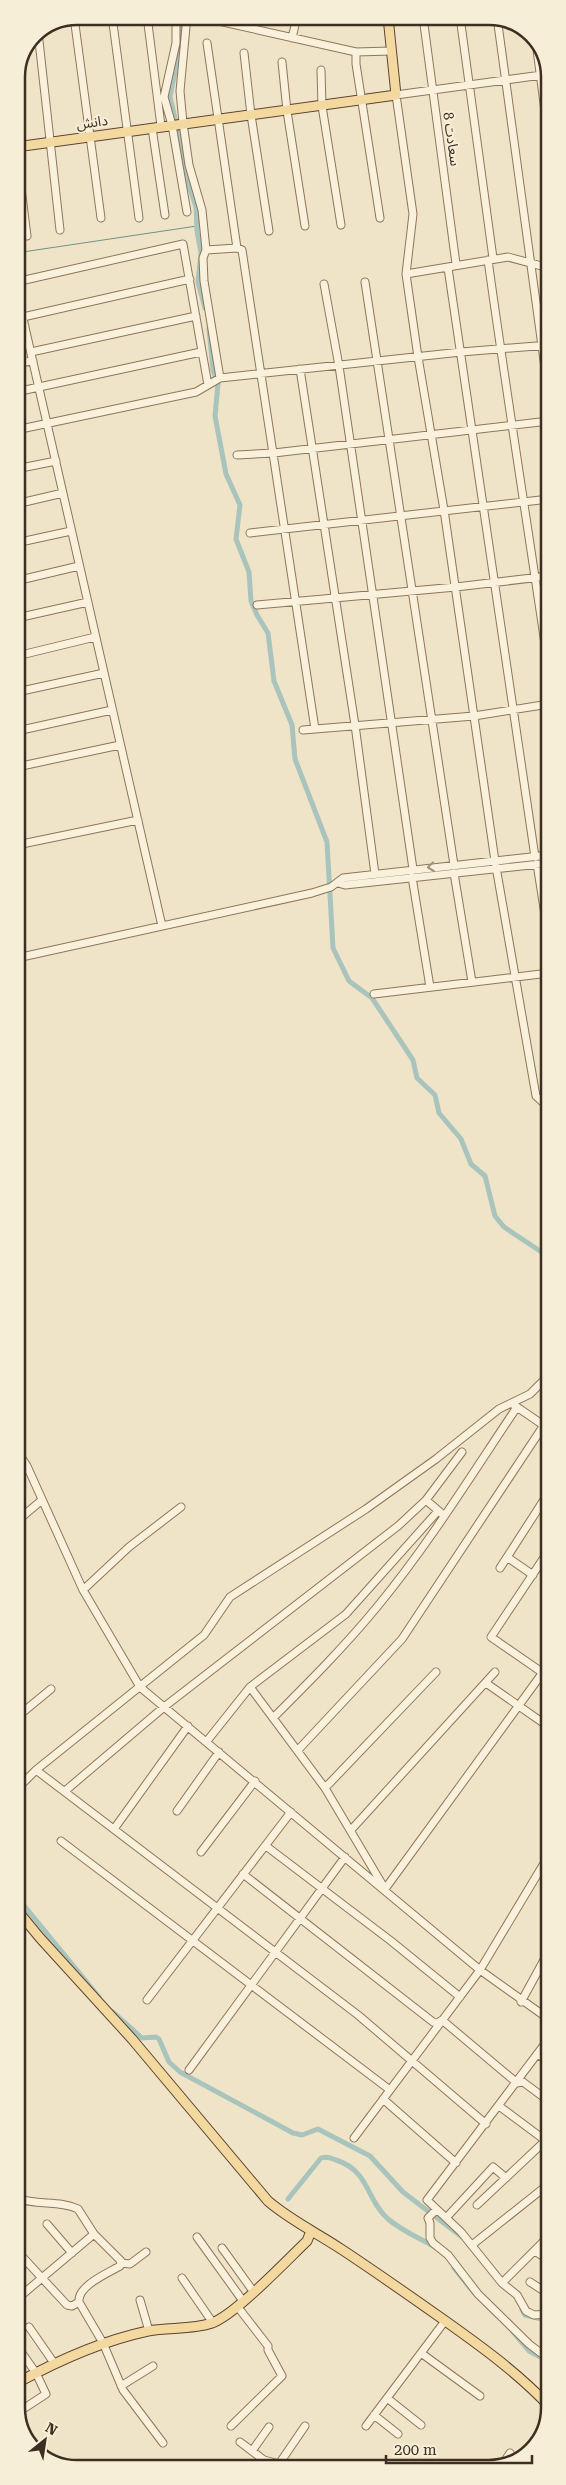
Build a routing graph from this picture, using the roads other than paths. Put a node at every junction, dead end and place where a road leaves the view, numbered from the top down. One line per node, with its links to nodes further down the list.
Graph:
1 (75, 25): 36 (street)
2 (113, 25): 35 (street)
3 (147, 25): 34 (street)
4 (176, 25): 33 (street)
5 (186, 25): 32 (street)
6 (235, 25): 12 (street)
7 (294, 25): 12 (street)
8 (389, 25): 15 (main road)
9 (424, 25): 25 (street, سعادت 8)
10 (461, 25): 24 (street)
11 (498, 26): 22 (street)
12 (292, 38): 16 (street)
13 (39, 41): 37 (street)
14 (207, 42): 31 (street)
15 (391, 51): 16 (street); 26 (main road)
16 (356, 52): 27 (street)
17 (244, 53): 30 (street)
18 (538, 61): 21 (street)
19 (282, 62): 29 (street)
20 (320, 70): 28 (street)
21 (540, 75): 22 (street); 23 (street)
22 (506, 79): 24 (street); 54 (street)
23 (541, 82)
24 (470, 84): 25 (street); 52 (street)
25 (433, 90): 26 (street); 53 (street, سعادت 8)
26 (396, 95): 27 (main road, دانش); 57 (street)
27 (361, 99): 28 (main road, دانش); 43 (street)
28 (322, 106): 29 (main road, دانش); 45 (street)
29 (287, 111): 30 (main road, دانش); 46 (street)
30 (251, 115): 31 (main road, دانش); 48 (street)
31 (218, 118): 32 (main road, دانش); 50 (street)
32 (183, 123): 33 (main road, دانش); 51 (street)
33 (172, 125): 34 (main road, دانش); 39 (street)
34 (156, 127): 35 (main road, دانش); 40 (street)
35 (126, 131): 36 (main road, دانش); 42 (street)
36 (90, 135): 37 (main road, دانش); 41 (street)
37 (52, 141): 38 (main road, دانش); 47 (street)
38 (25, 146)
39 (187, 212)
40 (165, 215)
41 (101, 218)
42 (139, 218)
43 (380, 218)
44 (25, 220): 49 (street)
45 (341, 225)
46 (305, 226)
47 (60, 230)
48 (270, 231)
49 (27, 236)
50 (237, 248): 51 (street); 77 (street)
51 (206, 250): 78 (street)
52 (490, 259): 53 (street); 54 (street); 67 (street)
53 (456, 264): 56 (street)
54 (532, 265): 55 (street); 64 (street)
55 (541, 267)
56 (448, 268): 57 (street); 70 (street)
57 (406, 274): 71 (street)
58 (190, 279): 59 (street); 62 (street); 63 (street)
59 (25, 280)
60 (365, 282): 73 (street)
61 (324, 284): 75 (street)
62 (196, 316): 68 (street); 69 (street)
63 (25, 317)
64 (541, 320)
65 (25, 326): 68 (street)
66 (541, 345): 67 (street)
67 (500, 348): 70 (street); 84 (street)
68 (31, 352): 72 (street)
69 (201, 352): 79 (street); 80 (street)
70 (461, 352): 71 (street); 86 (street)
71 (418, 357): 73 (street); 87 (street)
72 (33, 361): 74 (street); 80 (street)
73 (377, 361): 75 (street); 88 (street)
74 (25, 362)
75 (339, 366): 76 (street); 89 (street)
76 (300, 370): 77 (street); 90 (street)
77 (263, 375): 78 (street); 91 (street)
78 (220, 378): 79 (street)
79 (208, 385): 83 (street)
80 (39, 387): 81 (street); 83 (street)
81 (25, 390)
82 (541, 422): 84 (street)
83 (47, 424): 85 (street); 93 (street)
84 (510, 424): 86 (street); 97 (street)
85 (25, 428)
86 (472, 428): 87 (street); 99 (street)
87 (431, 434): 88 (street); 100 (street)
88 (388, 438): 89 (street); 101 (street)
89 (350, 444): 90 (street); 102 (street)
90 (312, 448): 91 (street); 103 (street)
91 (274, 453): 92 (street); 104 (street)
92 (237, 455)
93 (56, 461): 94 (street); 95 (street)
94 (25, 467)
95 (63, 493): 98 (street); 105 (street)
96 (541, 500): 97 (street)
97 (524, 501): 99 (street); 109 (street)
98 (25, 502)
99 (483, 505): 100 (street); 112 (street)
100 (444, 510): 101 (street); 113 (street)
101 (399, 515): 102 (street); 114 (street)
102 (360, 520): 103 (street); 115 (street)
103 (324, 523): 104 (street); 116 (street)
104 (286, 528): 106 (street); 117 (street)
105 (71, 531): 107 (street); 108 (street)
106 (250, 533)
107 (25, 541)
108 (79, 566): 111 (street); 118 (street)
109 (535, 577): 110 (street); 112 (street); 121 (street)
110 (541, 577)
111 (25, 579)
112 (493, 582): 113 (street); 127 (street)
113 (456, 587): 114 (street); 129 (street)
114 (412, 590): 115 (street); 130 (street)
115 (373, 595): 116 (street); 131 (street)
116 (336, 597): 117 (street); 132 (street)
117 (296, 601): 119 (street); 134 (street)
118 (88, 602): 120 (street); 122 (street)
119 (257, 605)
120 (25, 616)
121 (541, 617)
122 (95, 637): 123 (street); 124 (street)
123 (25, 654)
124 (104, 673): 125 (street); 128 (street)
125 (25, 690)
126 (541, 705): 127 (street)
127 (514, 708): 129 (street); 141 (street)
128 (112, 710): 133 (street); 136 (street)
129 (474, 716): 130 (street); 143 (street)
130 (432, 719): 131 (street); 145 (street)
131 (392, 723): 132 (street); 144 (street)
132 (355, 725): 134 (street); 146 (street)
133 (25, 729)
134 (314, 729): 135 (street)
135 (303, 730)
136 (120, 746): 137 (street); 138 (street)
137 (25, 765)
138 (138, 820): 139 (street); 150 (street)
139 (25, 843)
140 (541, 858): 141 (street)
141 (536, 860): 142 (street); 143 (street); 149 (street)
142 (541, 861)
143 (496, 865): 145 (street); 153 (street)
144 (413, 869): 145 (street, one-way to 144); 146 (street)
145 (454, 869): 147 (street); 154 (street)
146 (376, 874): 148 (street)
147 (412, 877): 148 (street); 155 (street)
148 (335, 885): 150 (street)
149 (541, 891)
150 (162, 926): 151 (street)
151 (25, 956)
152 (541, 974): 153 (street)
153 (515, 976): 154 (street); 157 (street)
154 (472, 982): 155 (street)
155 (430, 987): 156 (street)
156 (374, 994)
157 (541, 1101)
158 (541, 1383): 159 (street)
159 (514, 1405): 160 (street); 169 (street); 181 (street)
160 (541, 1424)
161 (541, 1434): 191 (street)
162 (462, 1452): 166 (street)
163 (25, 1463): 164 (street)
164 (27, 1466): 165 (street)
165 (42, 1500): 170 (street); 175 (street)
166 (426, 1500): 169 (street); 185 (street)
167 (541, 1504): 171 (street)
168 (181, 1507): 175 (street)
169 (441, 1513): 182 (street); 187 (street)
170 (25, 1514)
171 (507, 1557): 173 (street); 174 (street)
172 (541, 1567): 174 (street)
173 (500, 1568)
174 (533, 1574): 178 (street)
175 (83, 1590): 181 (street)
176 (436, 1672): 196 (street)
177 (495, 1672): 180 (street)
178 (541, 1672)
179 (541, 1676): 184 (street)
180 (486, 1683): 184 (street); 201 (street)
181 (140, 1687): 185 (street); 193 (street)
182 (250, 1687): 187 (street); 190 (street)
183 (51, 1689): 186 (street)
184 (520, 1706): 188 (street); 209 (street)
185 (164, 1707): 189 (street); 197 (street)
186 (25, 1710)
187 (273, 1718): 191 (street)
188 (541, 1721)
189 (188, 1726): 190 (street); 200 (street)
190 (207, 1741): 192 (street)
191 (298, 1750): 196 (street)
192 (219, 1752): 194 (street); 198 (street)
193 (36, 1770): 195 (street); 197 (street)
194 (255, 1781): 199 (street); 204 (street)
195 (25, 1782)
196 (324, 1788): 201 (street)
197 (65, 1791): 200 (street)
198 (178, 1812)
199 (292, 1812): 203 (street); 205 (street)
200 (114, 1829): 210 (street)
201 (351, 1830): 209 (street)
202 (61, 1841): 213 (street)
203 (266, 1846): 207 (street); 208 (street)
204 (201, 1852)
205 (345, 1857): 208 (street); 209 (street)
206 (541, 1870): 216 (street)
207 (243, 1874): 210 (street); 211 (street)
208 (322, 1888): 211 (street); 218 (street)
209 (385, 1889): 216 (street)
210 (219, 1909): 213 (street); 214 (street)
211 (301, 1917): 214 (street); 222 (street)
212 (25, 1920): 245 (main road)
213 (193, 1943): 217 (street); 219 (street)
214 (276, 1952): 217 (street); 226 (street)
215 (541, 1965): 220 (street)
216 (480, 1970): 218 (street); 220 (street)
217 (251, 1985): 227 (street); 229 (street)
218 (460, 1997): 222 (street)
219 (147, 2000)
220 (521, 2002): 221 (street)
221 (541, 2014)
222 (442, 2020): 226 (street); 228 (street)
223 (541, 2049): 224 (street)
224 (537, 2054): 225 (street); 228 (street)
225 (541, 2056)
226 (413, 2059): 229 (street); 233 (street)
227 (189, 2070)
228 (517, 2082): 230 (street); 232 (street)
229 (390, 2090): 231 (street)
230 (541, 2096)
231 (383, 2099): 234 (street); 237 (street)
232 (499, 2106): 233 (street); 235 (street)
233 (486, 2124): 237 (street)
234 (354, 2138)
235 (541, 2138)
236 (541, 2147): 238 (street)
237 (456, 2163): 242 (street)
238 (506, 2178): 241 (street); 243 (street)
239 (541, 2190): 248 (street)
240 (25, 2201): 246 (street)
241 (477, 2205)
242 (436, 2210): 243 (street); 274 (street)
243 (446, 2218): 248 (street)
244 (47, 2224): 253 (street)
245 (311, 2231): 262 (main road); 268 (main road)
246 (94, 2234): 253 (street); 256 (street)
247 (196, 2238): 266 (street)
248 (472, 2245): 260 (street)
249 (541, 2245): 251 (street)
250 (222, 2248): 262 (street)
251 (535, 2251): 254 (street); 260 (street)
252 (146, 2252): 256 (street)
253 (72, 2253): 258 (street)
254 (541, 2255)
255 (27, 2262): 258 (street)
256 (122, 2263): 265 (street)
257 (182, 2278): 269 (street)
258 (42, 2279): 263 (street); 265 (street)
259 (530, 2282): 261 (street)
260 (502, 2283): 267 (street)
261 (541, 2289)
262 (253, 2291): 266 (main road)
263 (25, 2293)
264 (140, 2300): 271 (street)
265 (79, 2302): 272 (street)
266 (240, 2303): 269 (main road); 287 (street)
267 (541, 2315)
268 (445, 2321): 273 (street); 282 (main road)
269 (213, 2323): 271 (main road)
270 (29, 2327): 276 (street)
271 (149, 2331): 272 (main road)
272 (103, 2343): 276 (main road); 280 (street)
273 (421, 2353): 281 (street); 283 (street)
274 (541, 2353)
275 (25, 2357): 278 (street)
276 (54, 2363): 278 (main road)
277 (153, 2366): 280 (street)
278 (36, 2373): 279 (main road); 284 (street)
279 (25, 2379)
280 (121, 2386): 293 (street)
281 (480, 2396)
282 (541, 2397)
283 (387, 2398): 285 (street); 286 (street)
284 (25, 2408)
285 (374, 2415): 289 (street); 291 (street)
286 (421, 2425)
287 (231, 2426)
288 (306, 2426): 298 (street)
289 (366, 2426)
290 (270, 2427): 294 (street)
291 (398, 2434)
292 (240, 2442): 294 (street)
293 (163, 2443)
294 (252, 2451): 297 (street)
295 (510, 2453): 296 (street)
296 (508, 2456)
297 (264, 2460)
298 (282, 2460)

